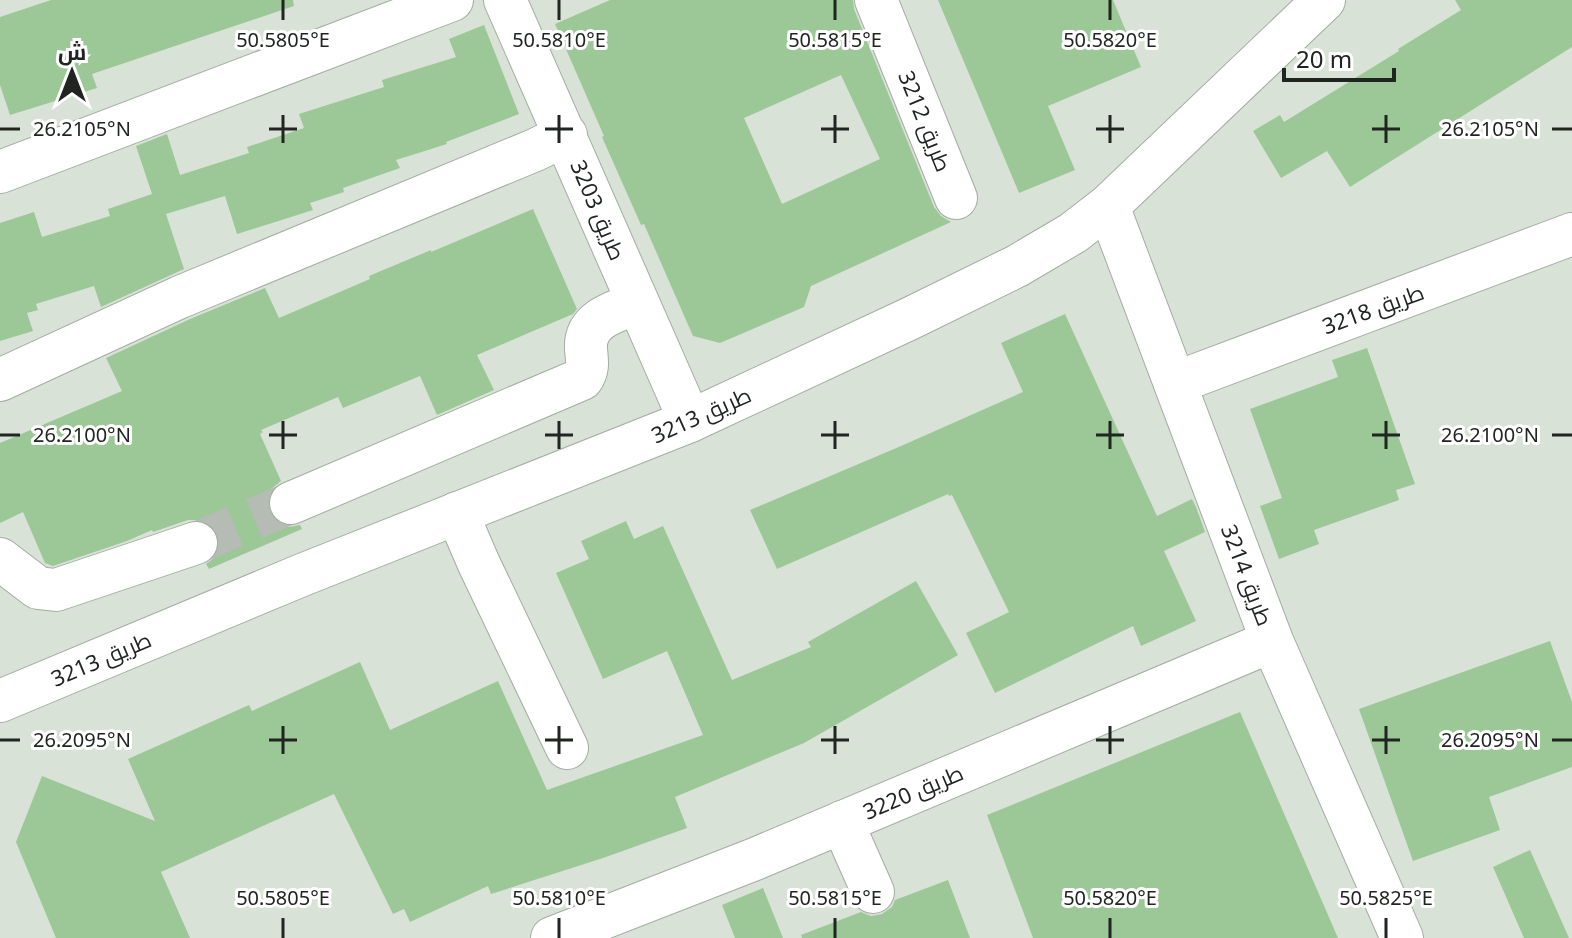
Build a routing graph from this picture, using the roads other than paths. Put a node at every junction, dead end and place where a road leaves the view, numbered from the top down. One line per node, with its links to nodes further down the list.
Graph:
1 (452, 0): 6 (street)
2 (505, 0): 5 (street, طريق 3203)
3 (876, 0): 7 (street, طريق 3212)
4 (1324, 0): 8 (street, طريق 3213)
5 (566, 135): 10 (street, طريق 3203); 11 (street)
6 (0, 172)
7 (956, 198)
8 (1108, 206): 12 (street, طريق 3214); 13 (street, طريق 3213)
9 (1572, 234): 12 (street, طريق 3218)
10 (638, 303): 13 (street, طريق 3203); 14 (street)
11 (0, 380)
12 (1175, 383): 18 (street, طريق 3214)
13 (690, 421): 15 (street, طريق 3213)
14 (291, 503)
15 (457, 513): 19 (street, طريق 3213); 20 (street)
16 (196, 543): 17 (street)
17 (0, 559)
18 (1272, 641): 21 (street, طريق 3220); 24 (street, طريق 3214)
19 (0, 701)
20 (567, 748)
21 (842, 822): 22 (street); 23 (street, طريق 3220)
22 (873, 892)
23 (552, 938)
24 (1402, 938)

